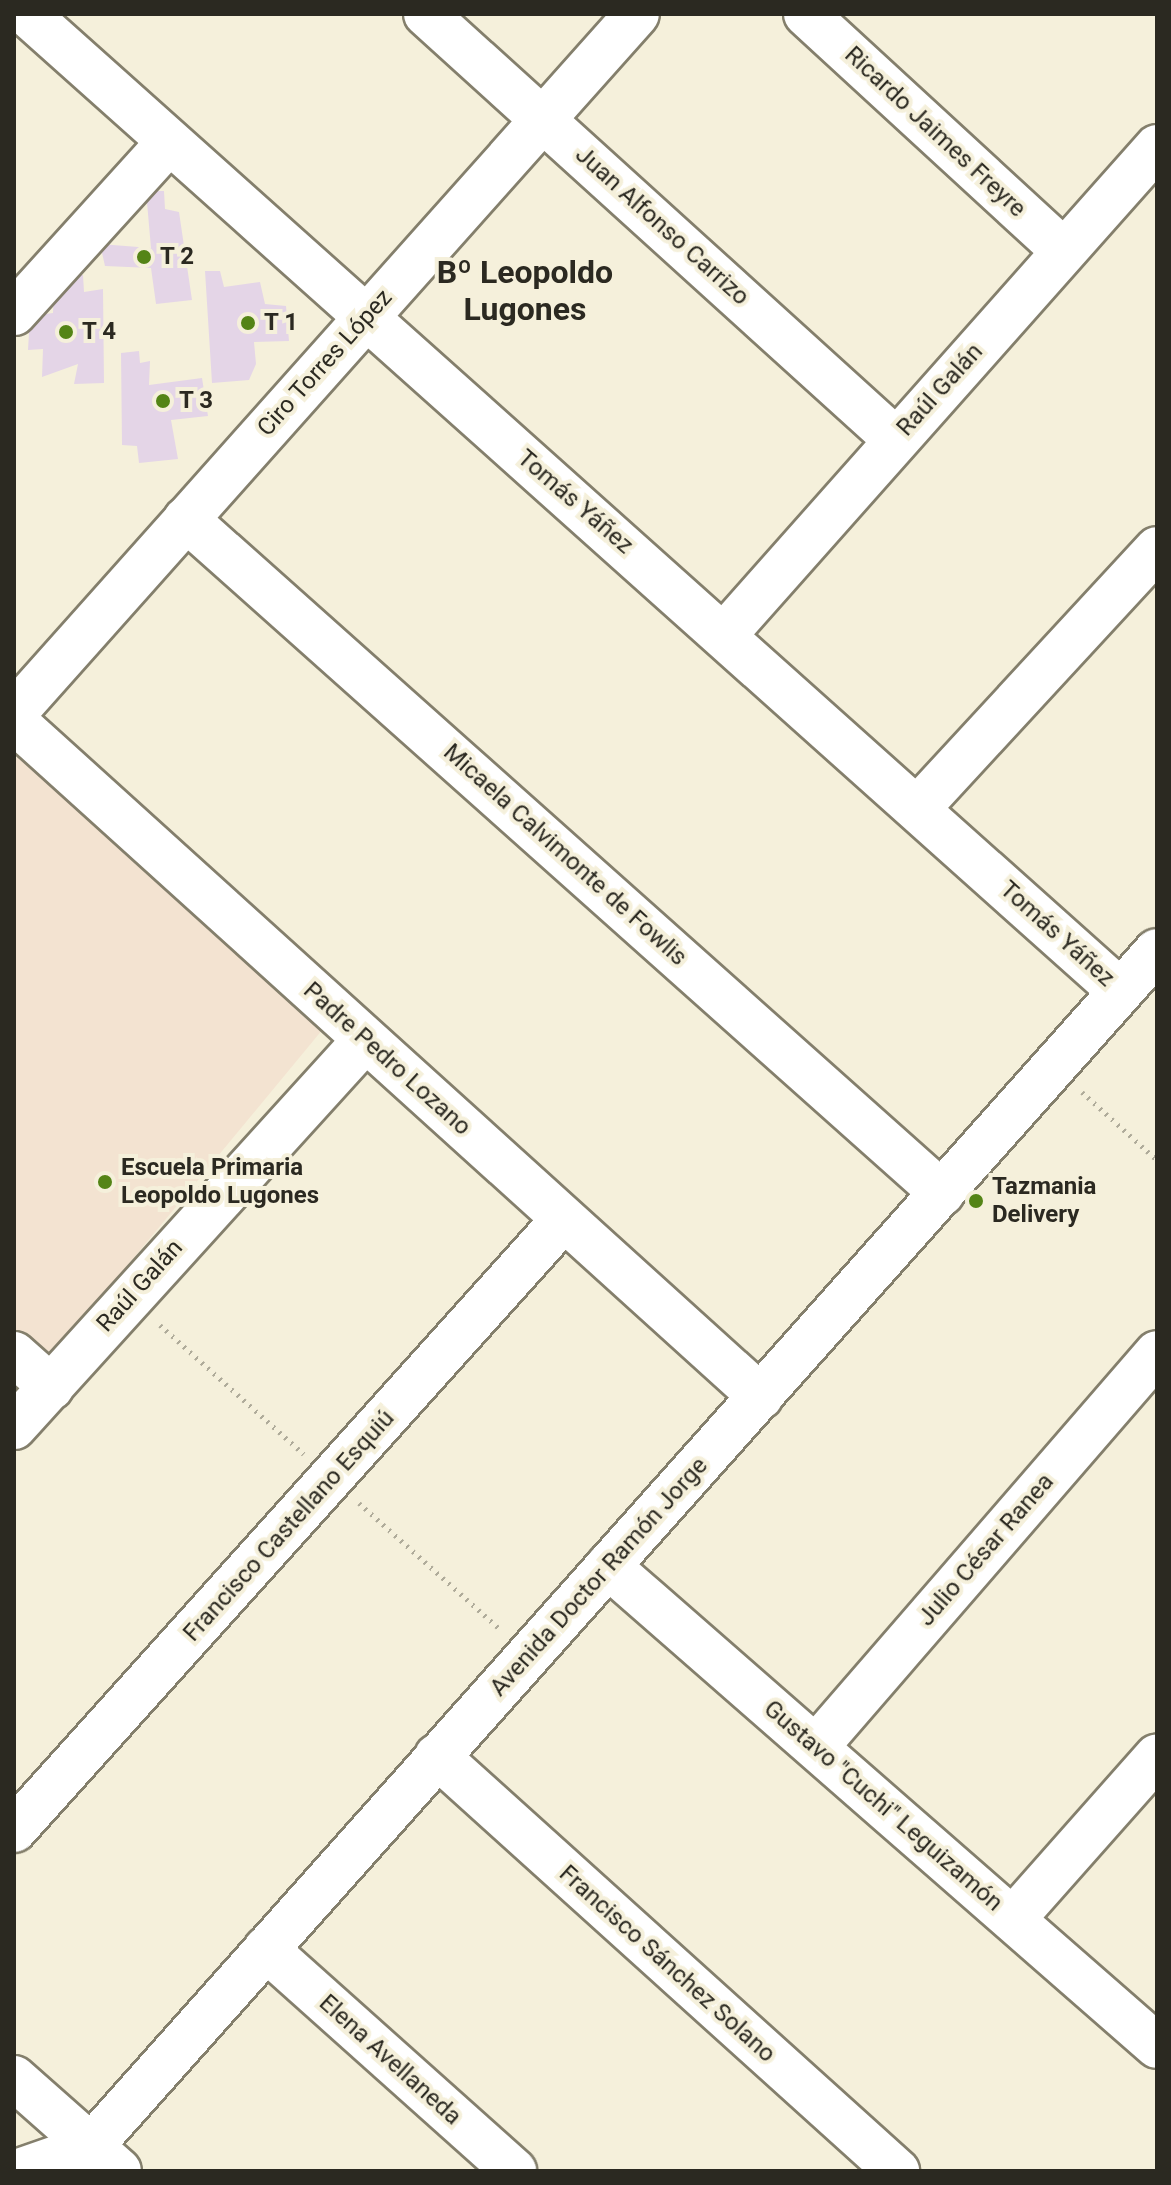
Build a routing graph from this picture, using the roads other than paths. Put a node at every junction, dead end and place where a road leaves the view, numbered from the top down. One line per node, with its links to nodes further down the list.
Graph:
1 (27, 14): 6 (street, Tomás Yáñez)
2 (426, 14): 5 (street, Juan Alfonso Carrizo)
3 (637, 14): 5 (street, Ciro Torres López)
4 (806, 14): 8 (street, Ricardo Jaimes Freyre)
5 (543, 118): 10 (street, Ciro Torres López); 11 (street, Juan Alfonso Carrizo)
6 (169, 142): 9 (street); 10 (street, Tomás Yáñez)
7 (1157, 147): 8 (street, Raúl Galán)
8 (1064, 251): 11 (street, Raúl Galán)
9 (14, 313)
10 (366, 317): 12 (street, Ciro Torres López); 14 (street, Tomás Yáñez)
11 (896, 440): 14 (street, Raúl Galán)
12 (186, 519): 15 (street, Ciro Torres López); 21 (street, Micaela Calvimonte de Fowlis)
13 (1157, 549): 17 (street)
14 (725, 634): 17 (street, Tomás Yáñez)
15 (14, 713)
16 (14, 721): 20 (street, Padre Pedro Lozano)
17 (918, 808): 19 (street, Tomás Yáñez)
18 (1157, 951): 19 (street, Avenida Doctor Ramón Jorge)
19 (1120, 991): 21 (street, Avenida Doctor Ramón Jorge)
20 (365, 1040): 22 (street, Padre Pedro Lozano); 25 (street, Raúl Galán)
21 (942, 1193): 26 (street, Avenida Doctor Ramón Jorge)
22 (563, 1220): 26 (street, Padre Pedro Lozano); 32 (street, Francisco Castellano Esquiú)
23 (1157, 1353): 29 (street, Julio César Ranea)
24 (14, 1354): 25 (street)
25 (51, 1387): 27 (street, Raúl Galán)
26 (761, 1397): 28 (street, Avenida Doctor Ramón Jorge)
27 (14, 1427)
28 (608, 1566): 29 (street, Gustavo "Cuchi" Leguizamón); 30 (street, Avenida Doctor Ramón Jorge)
29 (816, 1747): 33 (street, Gustavo "Cuchi" Leguizamón)
30 (437, 1756): 34 (street, Avenida Doctor Ramón Jorge); 40 (street, Francisco Sánchez Solano)
31 (1157, 1756): 33 (street)
32 (14, 1830)
33 (1013, 1919): 35 (street, Gustavo "Cuchi" Leguizamón)
34 (266, 1949): 37 (street, Avenida Doctor Ramón Jorge); 39 (street, Elena Avellaneda)
35 (1157, 2046)
36 (14, 2078): 37 (street)
37 (105, 2158): 38 (street, Avenida Doctor Ramón Jorge)
38 (19, 2171)
39 (514, 2171)
40 (897, 2171)

